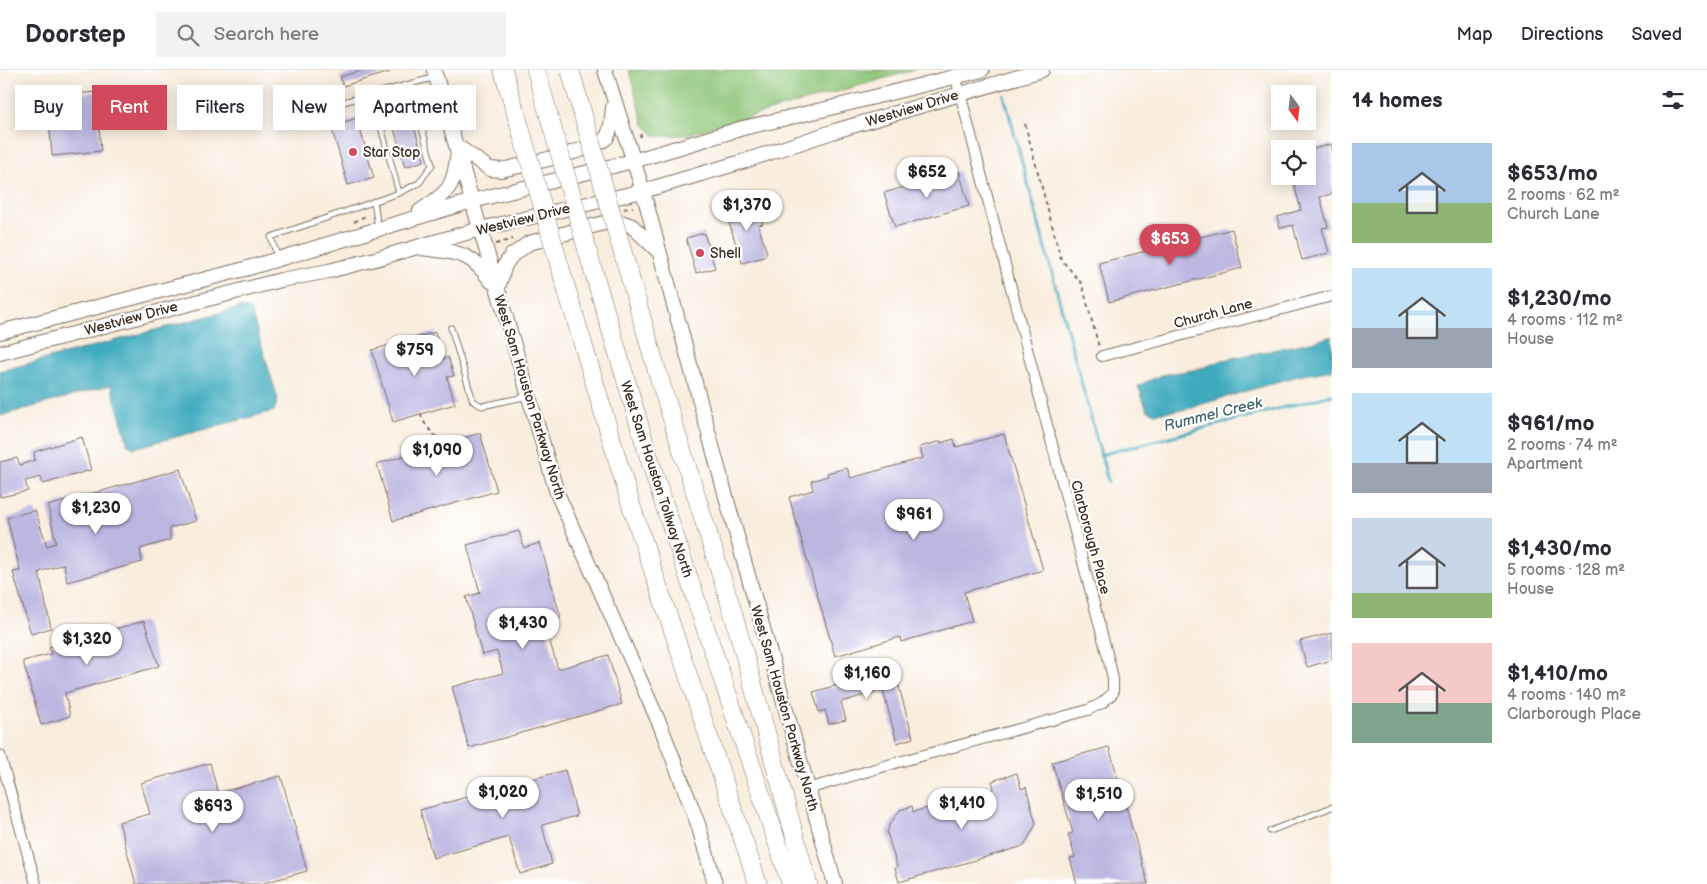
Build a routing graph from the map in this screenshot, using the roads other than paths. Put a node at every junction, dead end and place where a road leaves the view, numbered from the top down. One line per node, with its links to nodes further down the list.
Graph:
1 (503, 70): 42 (highway, bridge)
2 (536, 70): 43 (highway, West Sam Houston Tollway North, bridge)
3 (570, 70): 44 (highway, bridge)
4 (604, 70): 12 (main road, West Sam Houston Parkway North)
5 (982, 70): 8 (main road, Westview Drive)
6 (1042, 70): 11 (main road, Westview Drive)
7 (435, 73): 9 (lane); 14 (main road, West Sam Houston Parkway North)
8 (956, 78): 11 (street, Clarborough Place); 15 (main road, Westview Drive)
9 (410, 84): 10 (lane); 17 (lane)
10 (406, 85)
11 (959, 94): 16 (main road, Westview Drive); 37 (street, Clarborough Place)
12 (614, 100): 14 (main road); 15 (main road, West Sam Houston Parkway North)
13 (382, 130): 17 (lane)
14 (457, 146): 19 (main road, West Sam Houston Parkway North); 20 (main road)
15 (633, 161): 16 (main road, West Sam Houston Parkway North); 19 (main road, Westview Drive)
16 (643, 190): 22 (main road, Westview Drive); 24 (main road, West Sam Houston Parkway North)
17 (399, 193): 18 (lane)
18 (374, 201): 21 (lane); 25 (lane)
19 (472, 201): 20 (main road, Westview Drive); 22 (main road, West Sam Houston Parkway North)
20 (408, 219): 21 (main road, Westview Drive)
21 (378, 228): 25 (main road, Westview Drive)
22 (480, 229): 23 (main road, Westview Drive); 27 (main road, West Sam Houston Parkway North)
23 (417, 247): 26 (main road, Westview Drive); 27 (main road)
24 (658, 250): 27 (main road); 37 (main road, West Sam Houston Parkway North)
25 (278, 259): 26 (main road); 29 (main road, Westview Drive)
26 (281, 280): 32 (main road, Westview Drive)
27 (498, 289): 35 (main road, West Sam Houston Parkway North)
28 (1332, 296): 34 (street, Church Lane)
29 (65, 316): 31 (main road, Westview Drive); 32 (main road)
30 (451, 328): 35 (lane)
31 (0, 332)
32 (69, 334): 33 (main road, Westview Drive)
33 (0, 353)
34 (1102, 356)
35 (529, 396): 41 (main road, West Sam Houston Parkway North)
36 (0, 755): 40 (street)
37 (808, 789): 45 (main road, West Sam Houston Parkway North)
38 (1332, 806): 39 (lane)
39 (1270, 831)
40 (36, 884)
41 (715, 884)
42 (758, 884)
43 (791, 884)
44 (808, 884)
45 (835, 884)

